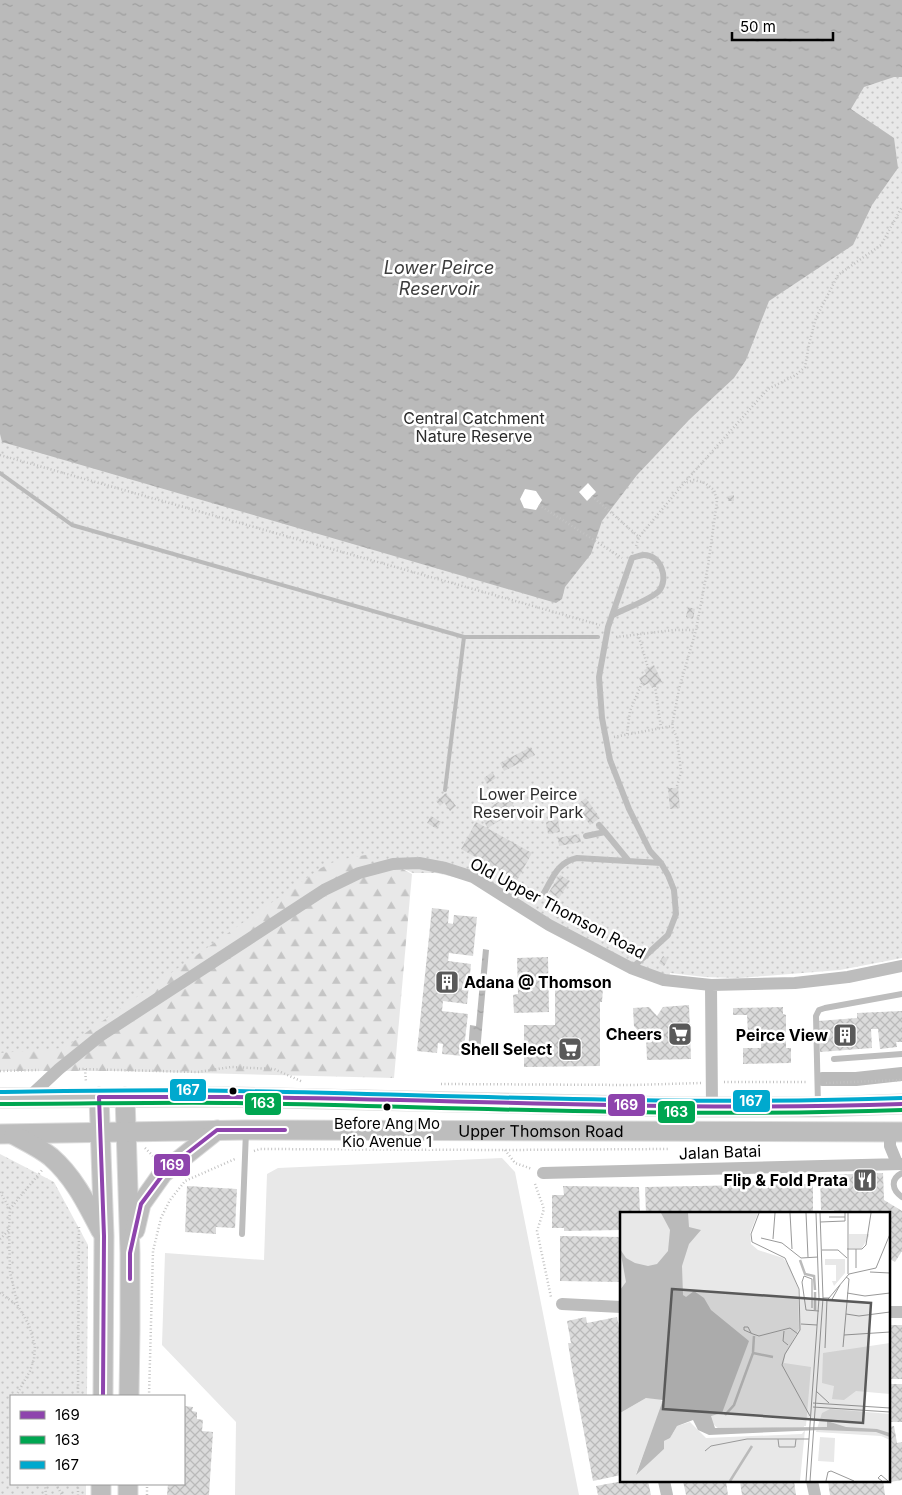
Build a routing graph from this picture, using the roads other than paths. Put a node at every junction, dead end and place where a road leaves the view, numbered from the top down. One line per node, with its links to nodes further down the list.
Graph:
1 (613, 615): 1 (lane); 6 (lane)
2 (599, 825): 3 (lane)
3 (605, 832): 4 (lane); 5 (lane)
4 (586, 836)
5 (628, 860): 6 (lane); 7 (lane)
6 (661, 862): 9 (lane)
7 (544, 893)
8 (902, 966): 10 (street, Old Upper Thomson Road)
9 (632, 968): 10 (street, Old Upper Thomson Road); 17 (street, Old Upper Thomson Road)
10 (711, 985): 19 (street)
11 (902, 994): 20 (lane)
12 (902, 1054): 13 (lane)
13 (834, 1059)
14 (99, 1097): 15 (main road, Upper Thomson Road); 17 (main road, Upper Thomson Road); 25 (main road)
15 (125, 1097): 19 (main road, Upper Thomson Road); 23 (main road)
16 (0, 1098): 17 (main road, Upper Thomson Road)
17 (28, 1098)
18 (902, 1104): 20 (main road, Upper Thomson Road)
19 (712, 1107): 20 (main road, Upper Thomson Road)
20 (818, 1107)
21 (217, 1130): 22 (main road, Upper Thomson Road); 23 (main road, Upper Thomson Road); 32 (main road)
22 (246, 1130): 24 (main road, Upper Thomson Road); 30 (lane)
23 (126, 1132): 25 (main road, Upper Thomson Road); 32 (main road)
24 (896, 1132): 27 (street)
25 (100, 1133): 26 (main road, Upper Thomson Road); 31 (main road)
26 (6, 1134): 31 (main road)
27 (900, 1166): 28 (street, Jalan Batai); 29 (lane)
28 (537, 1174)
29 (902, 1197)
30 (242, 1234)
31 (104, 1236): 35 (main road)
32 (130, 1253): 36 (main road)
33 (562, 1304): 34 (street)
34 (620, 1306)
35 (103, 1395)
36 (129, 1395)
37 (664, 1482): 39 (street)
38 (812, 1482): 40 (street)
39 (667, 1495)
40 (814, 1495)

